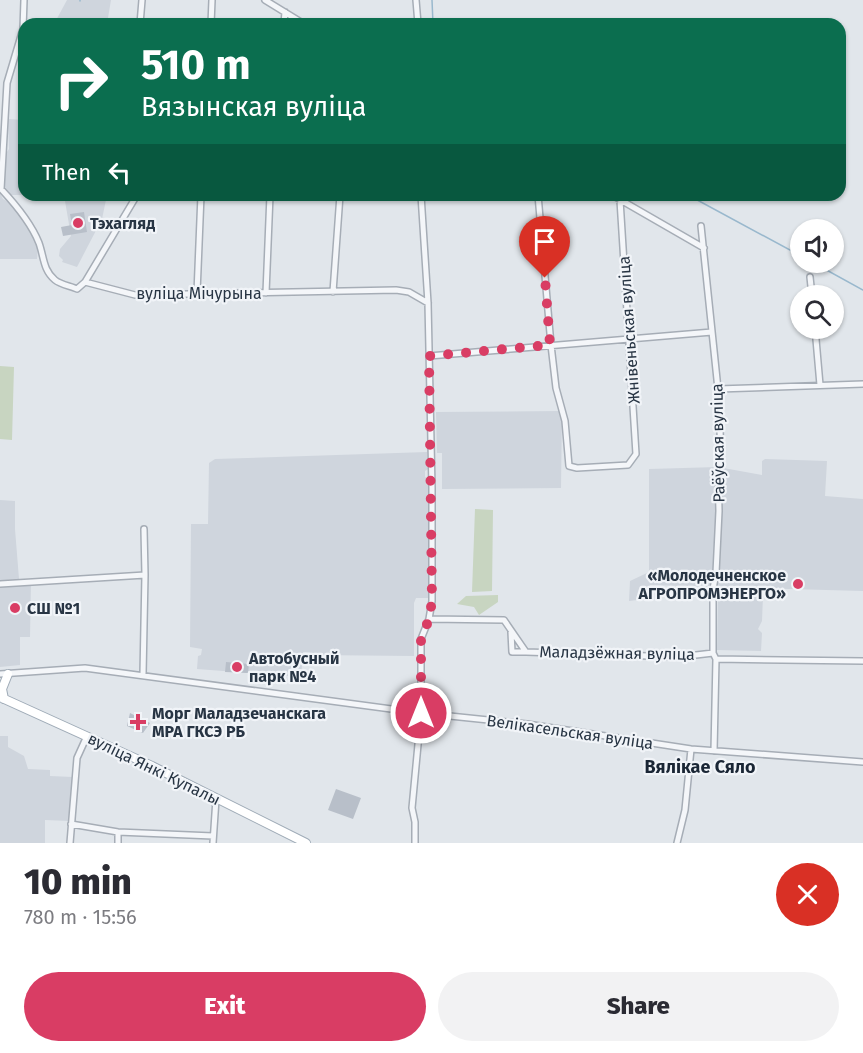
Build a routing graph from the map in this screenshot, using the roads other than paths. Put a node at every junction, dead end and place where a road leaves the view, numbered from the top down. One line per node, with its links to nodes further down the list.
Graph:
1 (24, 0): 7 (street, вуліца Мічурына)
2 (142, 0): 8 (street)
3 (212, 0): 9 (street)
4 (265, 0): 6 (street)
5 (416, 0): 12 (street)
6 (285, 12): 10 (street); 11 (street)
7 (23, 18)
8 (140, 18)
9 (211, 18)
10 (284, 18)
11 (294, 18)
12 (418, 18)
13 (18, 43): 25 (street, вуліца Мічурына)
14 (133, 201): 25 (street)
15 (201, 201): 28 (street)
16 (270, 201): 29 (street)
17 (340, 201): 27 (street)
18 (421, 201): 30 (street)
19 (538, 201): 34 (street)
20 (620, 201): 32 (street, Жнівеньская вуліца)
21 (622, 201): 23 (street)
22 (701, 226): 23 (street, Раёўская вуліца)
23 (704, 248): 31 (street, Раёўская вуліца)
24 (810, 277): 26 (street)
25 (85, 282): 28 (street, вуліца Мічурына)
26 (811, 285)
27 (333, 292): 29 (street, вуліца Мічурына); 30 (street, вуліца Мічурына)
28 (196, 293): 29 (street, вуліца Мічурына)
29 (266, 293)
30 (428, 303): 35 (street)
31 (712, 332): 32 (street); 38 (street, Раёўская вуліца)
32 (629, 339): 34 (street); 34 (street, Жнівеньская вуліца)
33 (816, 339): 37 (street)
34 (550, 345): 35 (street)
35 (429, 356): 42 (street)
36 (863, 384): 37 (street)
37 (820, 385): 38 (street)
38 (718, 389): 45 (street, Раёўская вуліца)
39 (144, 529): 40 (street)
40 (145, 575): 41 (street); 48 (street)
41 (0, 584)
42 (429, 619): 43 (street); 50 (street)
43 (511, 630): 44 (street, Маладзёжная вуліца); 44 (street)
44 (526, 652): 45 (street, Маладзёжная вуліца)
45 (714, 656): 46 (street, Маладзёжная вуліца); 53 (street, Раёўская вуліца)
46 (863, 661)
47 (4, 674): 48 (street, Велікасельская вуліца); 49 (main road)
48 (143, 674): 50 (street, Велікасельская вуліца)
49 (2, 698): 51 (main road, вуліца Янкі Купалы)
50 (421, 713): 52 (street, Велікасельская вуліца); 64 (street)
51 (87, 736): 55 (main road, вуліца Янкі Купалы); 56 (street)
52 (691, 749): 53 (street, Велікасельская вуліца); 65 (street)
53 (714, 752): 54 (street, Велікасельская вуліца)
54 (863, 762)
55 (216, 799): 59 (street); 63 (main road, вуліца Янкі Купалы)
56 (71, 824): 57 (street); 60 (street)
57 (118, 832): 58 (street); 61 (street)
58 (165, 835): 59 (street); 62 (street)
59 (213, 840)
60 (70, 843)
61 (118, 843)
62 (164, 843)
63 (306, 843)
64 (415, 843)
65 (677, 843)

